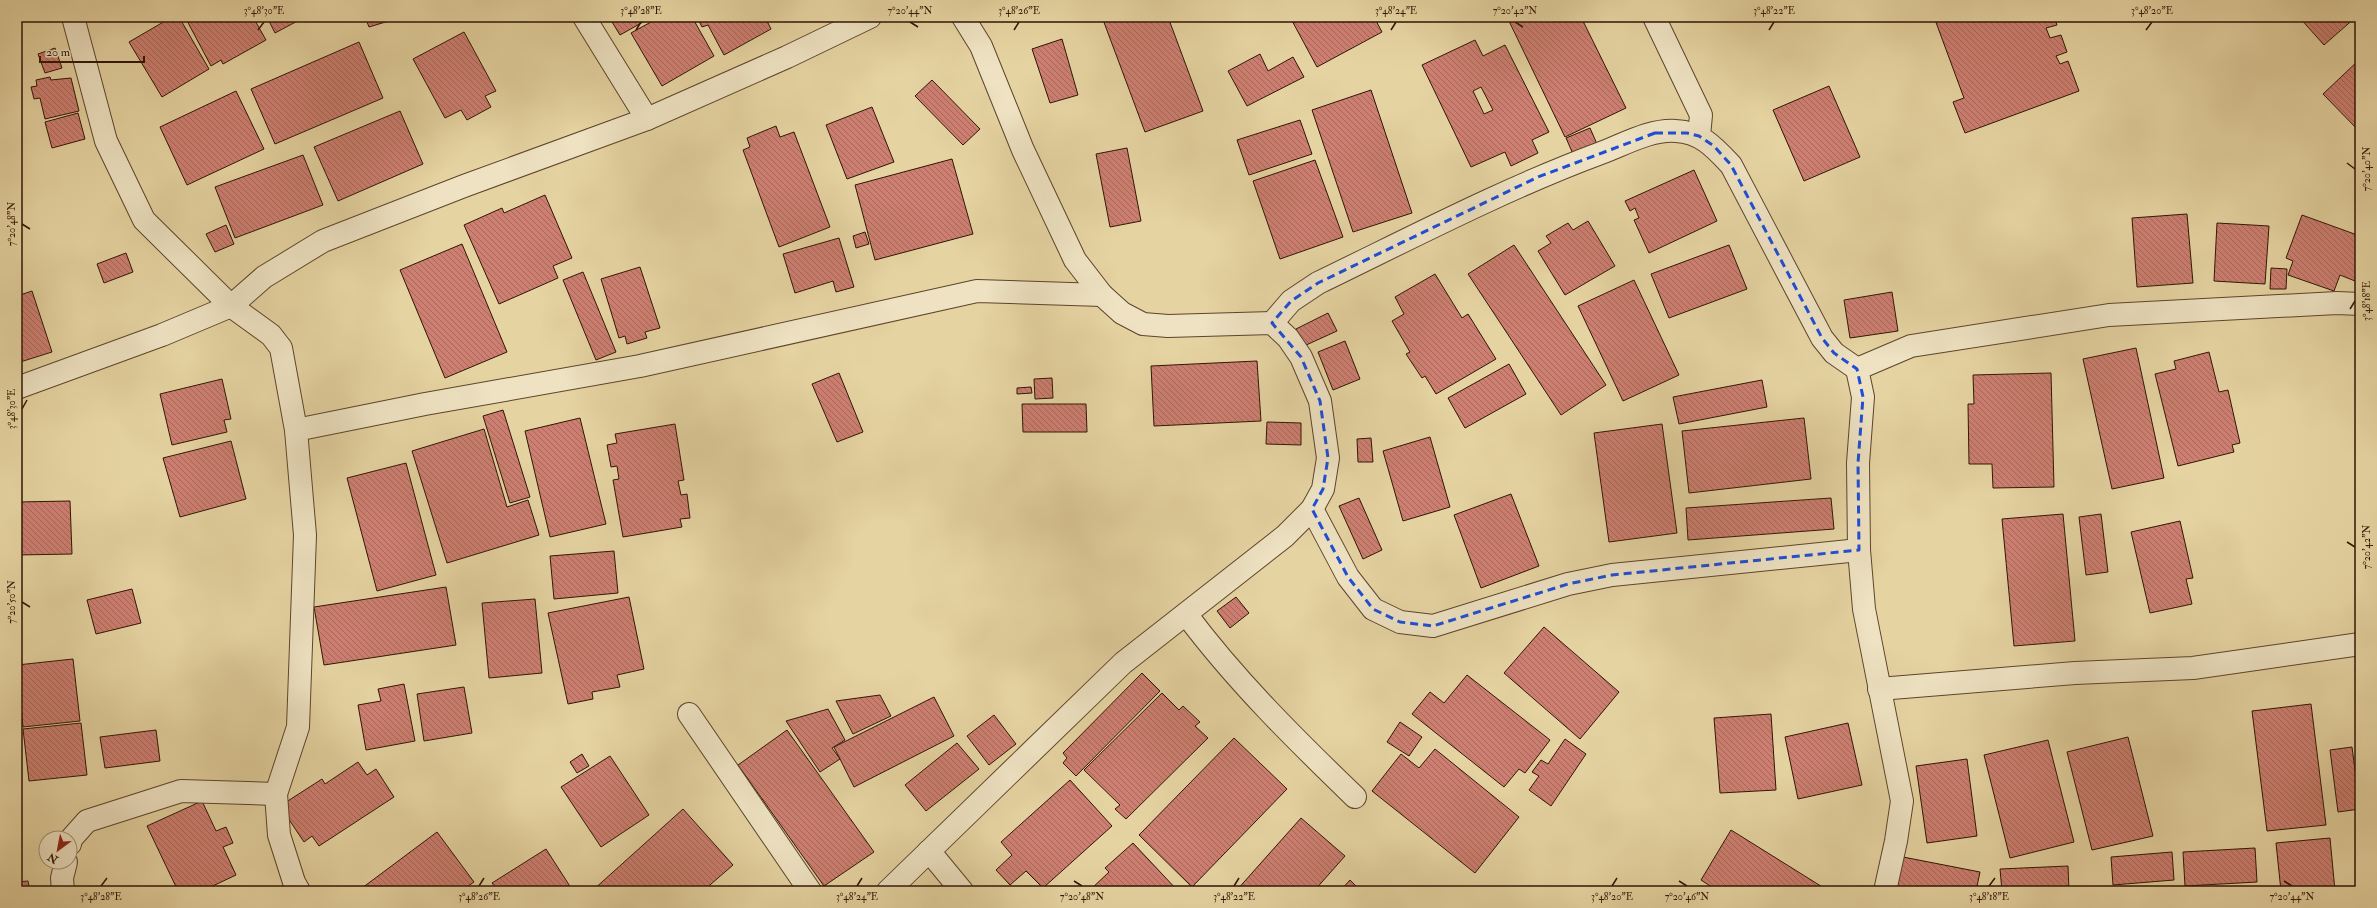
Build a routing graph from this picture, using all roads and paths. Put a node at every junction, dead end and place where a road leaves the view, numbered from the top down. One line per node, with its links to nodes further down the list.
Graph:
1 (73, 17): 10 (street)
2 (584, 17): 6 (street)
3 (870, 17): 6 (street)
4 (963, 17): 8 (street)
5 (1654, 17): 7 (street)
6 (647, 119): 10 (street)
7 (1700, 136): 11 (street); 12 (street)
8 (1102, 295): 11 (street); 14 (street)
9 (2360, 304): 12 (street)
10 (231, 306): 13 (street); 14 (street)
11 (1272, 323): 15 (street)
12 (1857, 369): 16 (street)
13 (17, 388)
14 (296, 430): 21 (street)
15 (1312, 509): 16 (street); 17 (street)
16 (1859, 550): 19 (street)
17 (1186, 614): 22 (street); 24 (street)
18 (2360, 644): 19 (street)
19 (1879, 689): 31 (street)
20 (689, 714): 28 (street)
21 (276, 794): 23 (street); 27 (street)
22 (1355, 797)
23 (78, 832)
24 (929, 851): 29 (street); 30 (street)
25 (64, 870): 26 (street)
26 (63, 891)
27 (299, 891)
28 (810, 891)
29 (888, 891)
30 (962, 891)
31 (1885, 891)

